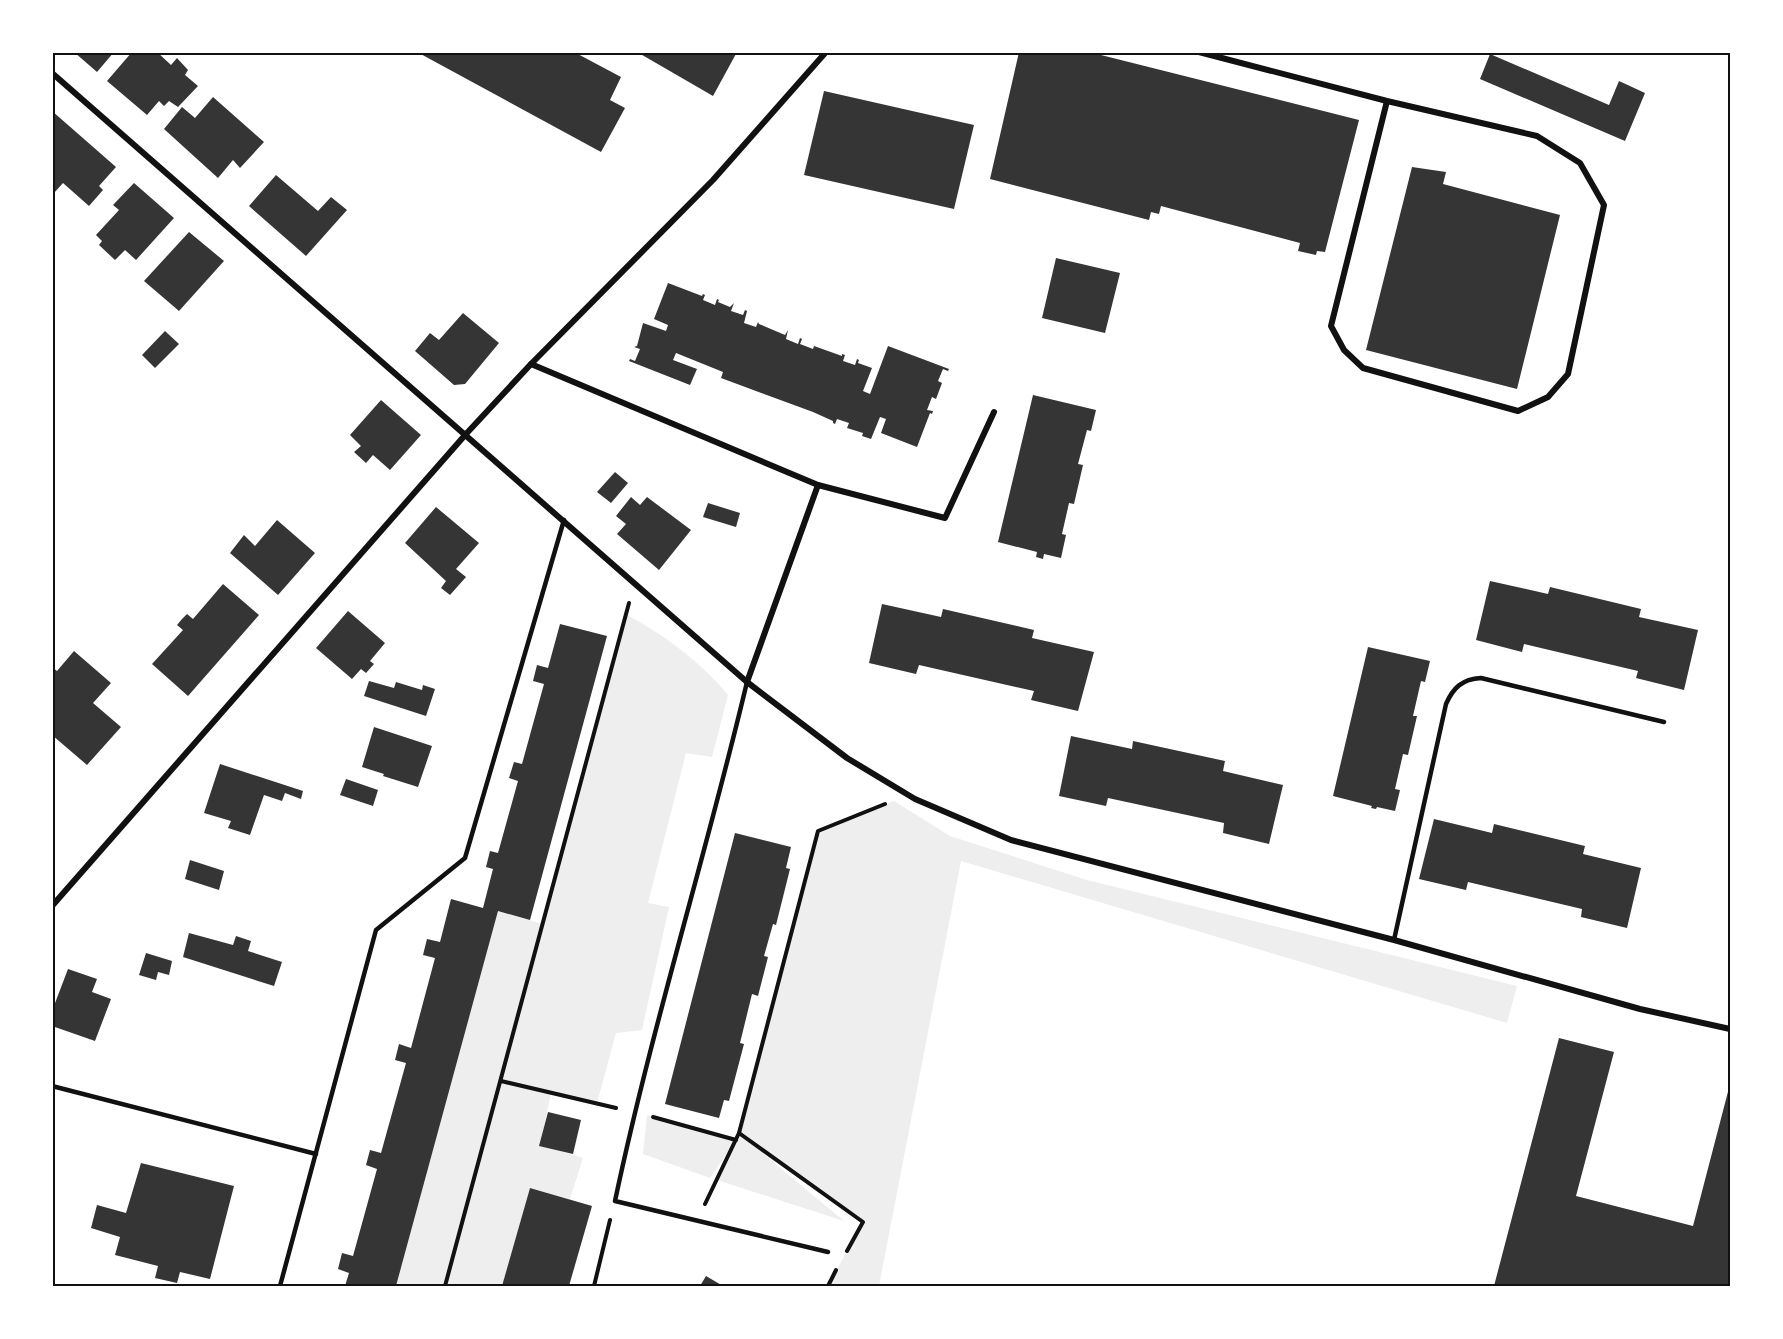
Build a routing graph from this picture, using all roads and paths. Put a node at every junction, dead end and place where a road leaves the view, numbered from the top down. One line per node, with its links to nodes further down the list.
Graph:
1 (826, 52): 5 (street)
2 (1199, 52): 4 (street)
3 (52, 73): 7 (street)
4 (1387, 101): 4 (street)
5 (531, 364): 7 (street); 8 (street)
6 (994, 412): 8 (street)
7 (466, 434): 9 (street); 14 (street)
8 (818, 485): 11 (street)
9 (564, 520): 10 (street); 22 (lane)
10 (636, 583): 11 (street); 17 (path)
11 (747, 682): 13 (street); 19 (lane)
12 (1665, 722): 15 (lane)
13 (908, 795): 15 (street); 20 (path)
14 (52, 906)
15 (1394, 940): 16 (street)
16 (1731, 1029)
17 (501, 1081): 19 (path); 31 (path)
18 (52, 1086): 22 (lane)
19 (634, 1112): 21 (path); 23 (lane)
20 (739, 1133): 21 (path); 26 (path)
21 (736, 1140): 24 (path)
22 (316, 1154): 30 (lane)
23 (615, 1201): 24 (lane); 32 (path)
24 (697, 1221): 25 (lane)
25 (828, 1252)
26 (843, 1259)
27 (838, 1268): 33 (path)
28 (115, 1287): 29 (path)
29 (123, 1287)
30 (280, 1287)
31 (445, 1287)
32 (594, 1287)
33 (828, 1287)

